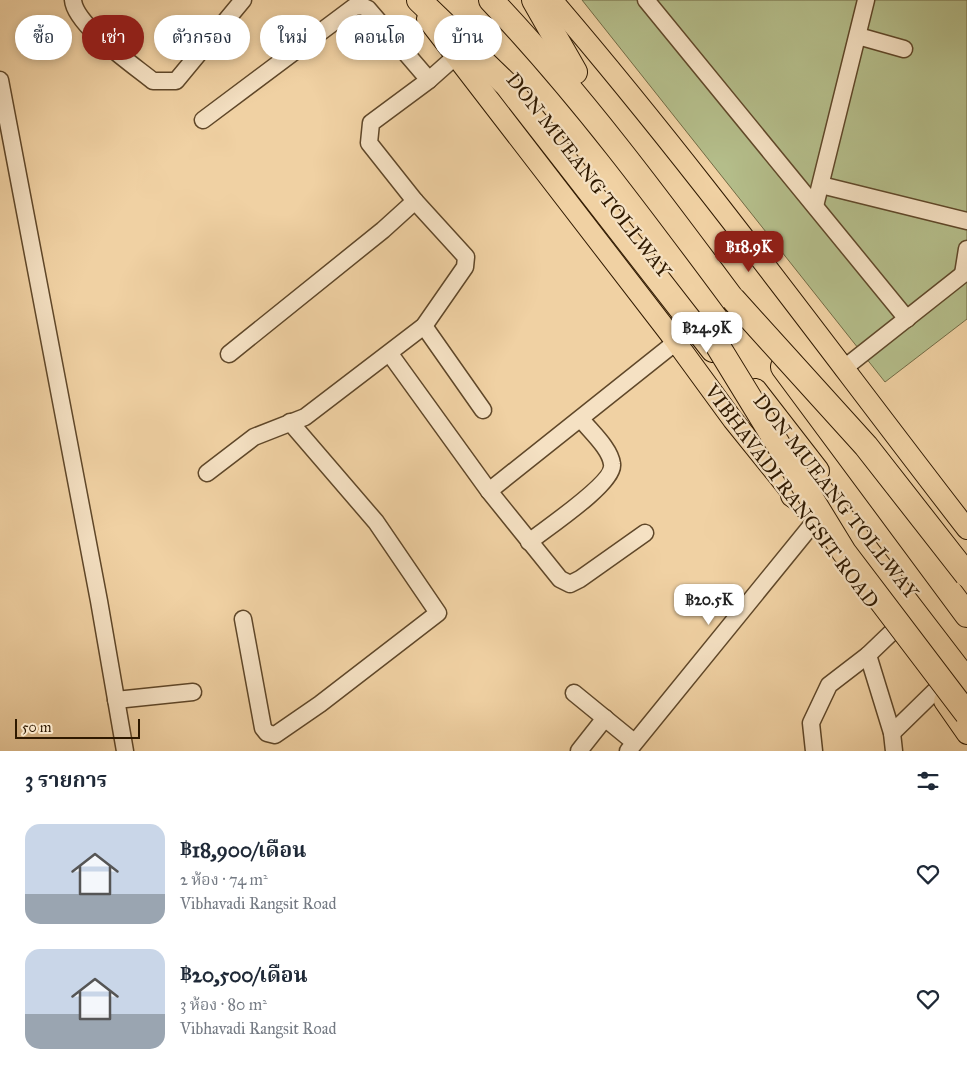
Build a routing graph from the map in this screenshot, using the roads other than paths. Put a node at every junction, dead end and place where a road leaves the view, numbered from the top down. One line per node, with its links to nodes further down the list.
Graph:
1 (73, 0): 2 (street)
2 (242, 0)
3 (412, 0): 12 (main road, VIBHAVADI RANGSIT ROAD)
4 (419, 0): 45 (highway, VIBHAVADI RANGSIT ROAD)
5 (441, 0): 29 (highway, DON MUEANG TOLLWAY)
6 (490, 0): 27 (highway, DON MUEANG TOLLWAY)
7 (507, 0): 17 (highway)
8 (534, 0): 17 (highway)
9 (552, 0): 34 (main road)
10 (646, 0): 23 (street)
11 (866, 0): 13 (street)
12 (434, 28)
13 (858, 36): 14 (street); 21 (street)
14 (904, 49)
15 (451, 60): 19 (street)
16 (459, 60): 31 (main road, VIBHAVADI RANGSIT ROAD)
17 (574, 72): 47 (highway)
18 (0, 80): 57 (street)
19 (428, 80): 20 (street); 22 (street)
20 (203, 120)
21 (821, 185): 23 (street); 24 (street)
22 (415, 200): 30 (street); 32 (street)
23 (815, 206): 28 (street)
24 (967, 221)
25 (967, 249): 26 (street)
26 (965, 273): 28 (street)
27 (733, 300): 46 (highway, bridge); 48 (highway, DON MUEANG TOLLWAY, bridge)
28 (908, 319): 34 (street)
29 (705, 325): 52 (highway, DON MUEANG TOLLWAY, bridge); 58 (highway, bridge)
30 (424, 326): 33 (street); 35 (street)
31 (676, 342): 36 (street); 40 (main road, VIBHAVADI RANGSIT ROAD)
32 (229, 354)
33 (390, 354): 37 (street); 39 (street)
34 (843, 369): 42 (main road)
35 (483, 410)
36 (581, 419): 39 (street); 44 (street)
37 (290, 422): 38 (street); 49 (street)
38 (208, 473)
39 (489, 491): 44 (street)
40 (793, 495): 41 (main road, VIBHAVADI RANGSIT ROAD); 45 (highway)
41 (815, 521): 50 (main road, VIBHAVADI RANGSIT ROAD); 62 (street)
42 (967, 529)
43 (645, 533): 44 (street)
44 (529, 542)
45 (860, 542): 53 (highway, VIBHAVADI RANGSIT ROAD)
46 (967, 575)
47 (967, 596)
48 (967, 615)
49 (244, 618)
50 (893, 631): 51 (street); 54 (main road, VIBHAVADI RANGSIT ROAD)
51 (868, 655): 60 (street); 65 (street)
52 (967, 666)
53 (967, 681)
54 (936, 690): 60 (street); 61 (main road, VIBHAVADI RANGSIT ROAD)
55 (193, 692): 57 (street)
56 (574, 693): 59 (street)
57 (116, 700): 63 (street)
58 (967, 714)
59 (605, 718): 62 (street); 64 (street)
60 (892, 733): 66 (street)
61 (967, 734)
62 (631, 747)
63 (125, 751)
64 (579, 751)
65 (814, 751)
66 (894, 751)

